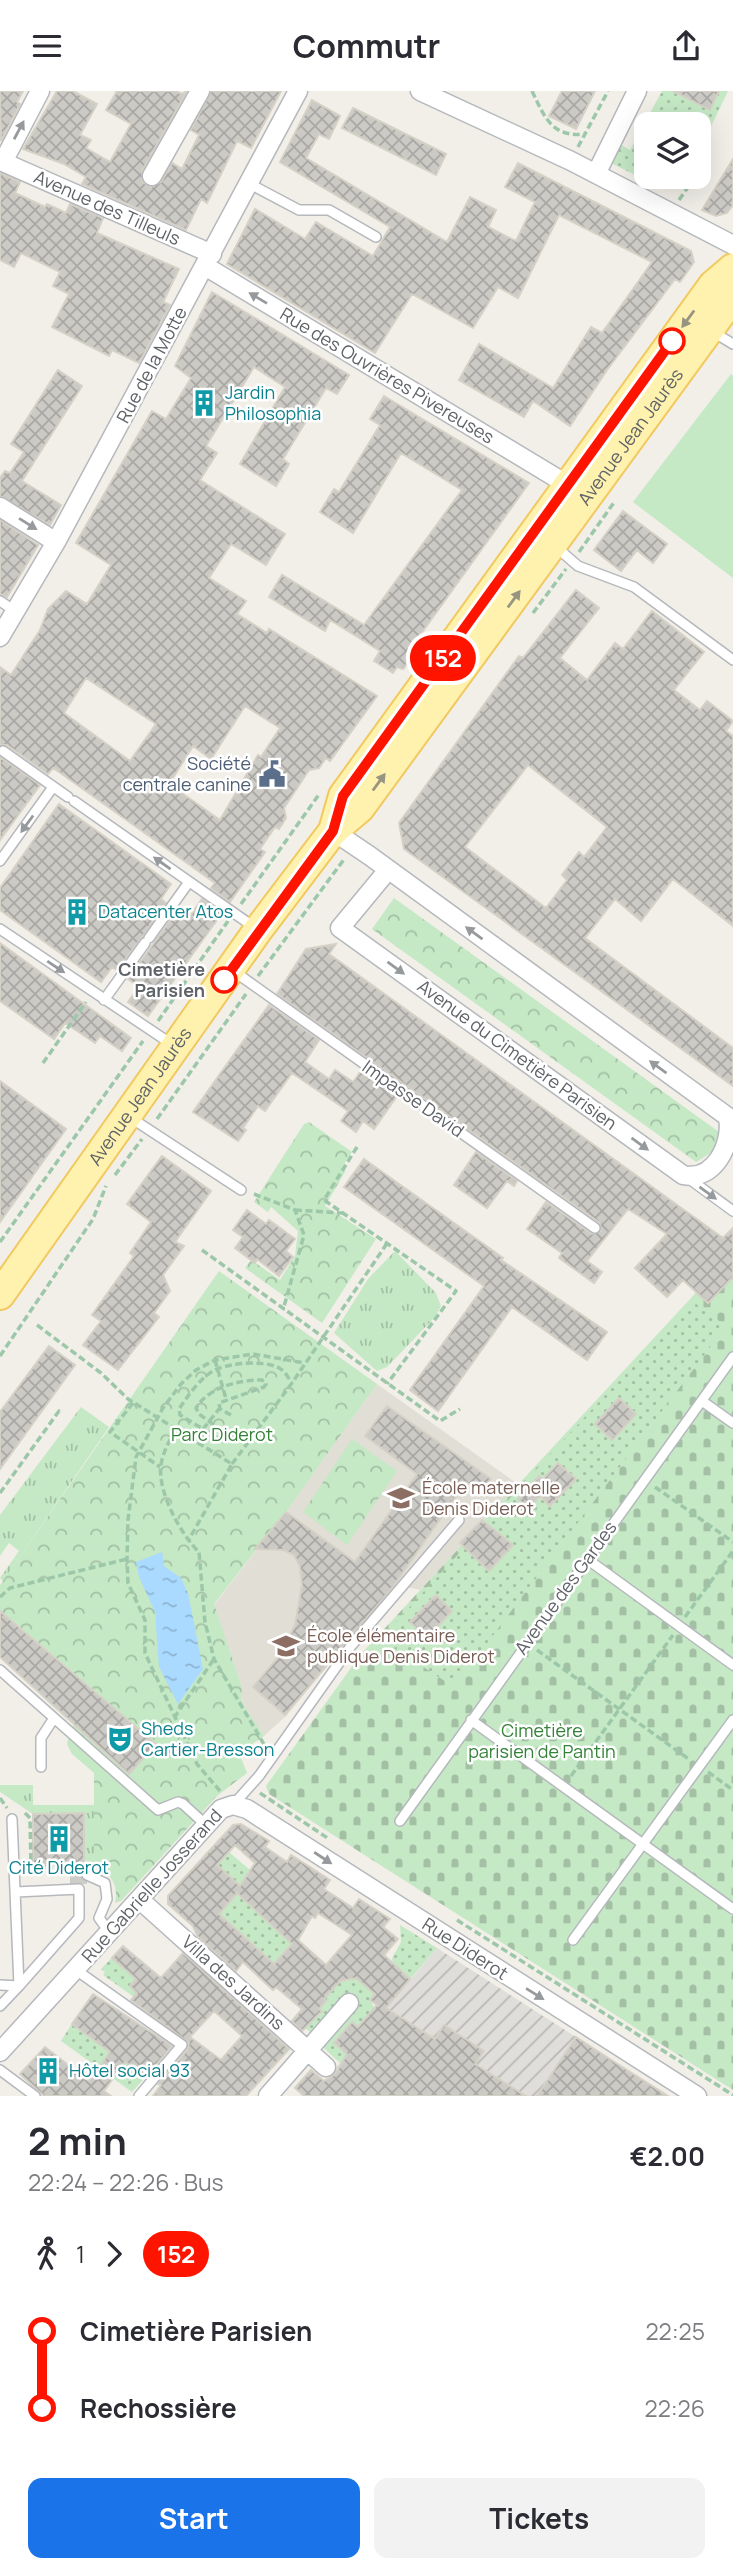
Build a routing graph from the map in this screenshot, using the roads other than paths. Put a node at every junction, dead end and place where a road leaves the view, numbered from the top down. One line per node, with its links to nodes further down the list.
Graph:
1 (40, 91): 6 (street, Avenue des Tilleuls, one-way to 1)
2 (200, 91): 8 (street)
3 (299, 91): 9 (street, Rue de la Motte)
4 (419, 91): 7 (street)
5 (637, 91): 7 (street)
6 (1, 162): 12 (street, Avenue des Tilleuls)
7 (596, 174): 11 (street)
8 (152, 176)
9 (248, 183): 10 (lane); 12 (street, Rue de la Motte)
10 (376, 237)
11 (733, 245)
12 (209, 260): 17 (street, Rue des Ouvrières Pivereuses, one-way to 12); 20 (street, Rue de la Motte)
13 (733, 268): 17 (main road, Avenue Jean Jaurès, one-way to 17)
14 (733, 297): 15 (main road, Avenue Jean Jaurès)
15 (709, 330): 16 (lane); 19 (main road, Avenue Jean Jaurès)
16 (733, 344)
17 (568, 485): 19 (main road, Avenue Jean Jaurès)
18 (0, 507): 20 (street, one-way to 20)
19 (544, 538): 23 (lane); 26 (main road, Avenue Jean Jaurès)
20 (56, 542): 21 (street, Rue de la Motte)
21 (8, 606): 22 (street, Rue de la Motte)
22 (0, 637)
23 (733, 660)
24 (3, 751): 25 (lane)
25 (53, 786): 27 (lane, one-way to 27); 29 (lane, one-way to 25)
26 (333, 831): 28 (street); 31 (main road, Avenue Jean Jaurès)
27 (0, 861)
28 (388, 870): 35 (street, one-way to 28); 37 (street, Avenue du Cimetière Parisien, one-way to 37)
29 (189, 883): 31 (lane); 33 (lane)
30 (0, 929): 33 (lane, one-way to 33)
31 (258, 930): 32 (main road, Avenue Jean Jaurès)
32 (231, 969): 34 (main road, Avenue Jean Jaurès); 40 (lane, Impasse David)
33 (104, 1000): 34 (lane)
34 (176, 1047): 36 (main road, Avenue Jean Jaurès)
35 (730, 1119): 37 (street)
36 (138, 1123): 38 (lane); 41 (main road, Avenue Jean Jaurès)
37 (683, 1175): 39 (lane, one-way to 39)
38 (241, 1190)
39 (733, 1211)
40 (595, 1228)
41 (0, 1295)
42 (733, 1357): 43 (lane, Avenue des Gardes)
43 (702, 1401): 44 (lane); 46 (lane, Avenue des Gardes)
44 (733, 1423)
45 (459, 1520): 53 (lane, Rue Gabrielle Josserand)
46 (587, 1559): 47 (lane); 50 (lane, Avenue des Gardes)
47 (733, 1665)
48 (0, 1670): 49 (lane)
49 (54, 1718): 52 (lane); 56 (lane)
50 (471, 1720): 55 (lane, Avenue des Gardes); 57 (lane)
51 (733, 1720): 57 (lane)
52 (41, 1767)
53 (224, 1803): 56 (street, Rue Gabrielle Josserand); 76 (street, Rue Diderot, one-way to 76)
54 (12, 1819): 59 (lane)
55 (400, 1821)
56 (206, 1825): 60 (street, Rue Gabrielle Josserand)
57 (643, 1844): 61 (lane); 63 (lane)
58 (87, 1875): 62 (lane)
59 (16, 1892): 66 (lane); 66 (lane)
60 (139, 1899): 62 (street, Rue Gabrielle Josserand); 70 (street, Villa des Jardins)
61 (733, 1909)
62 (110, 1933): 64 (street, Rue Gabrielle Josserand)
63 (573, 1940)
64 (76, 1970): 69 (street, Rue Gabrielle Josserand); 74 (lane)
65 (0, 1985): 66 (lane)
66 (19, 1986): 68 (lane)
67 (349, 2003): 70 (street)
68 (0, 2005)
69 (2, 2046)
70 (307, 2050): 71 (street, Villa des Jardins); 75 (street)
71 (326, 2067)
72 (0, 2070): 73 (lane)
73 (35, 2096)
74 (139, 2096)
75 (268, 2096)
76 (697, 2096)

